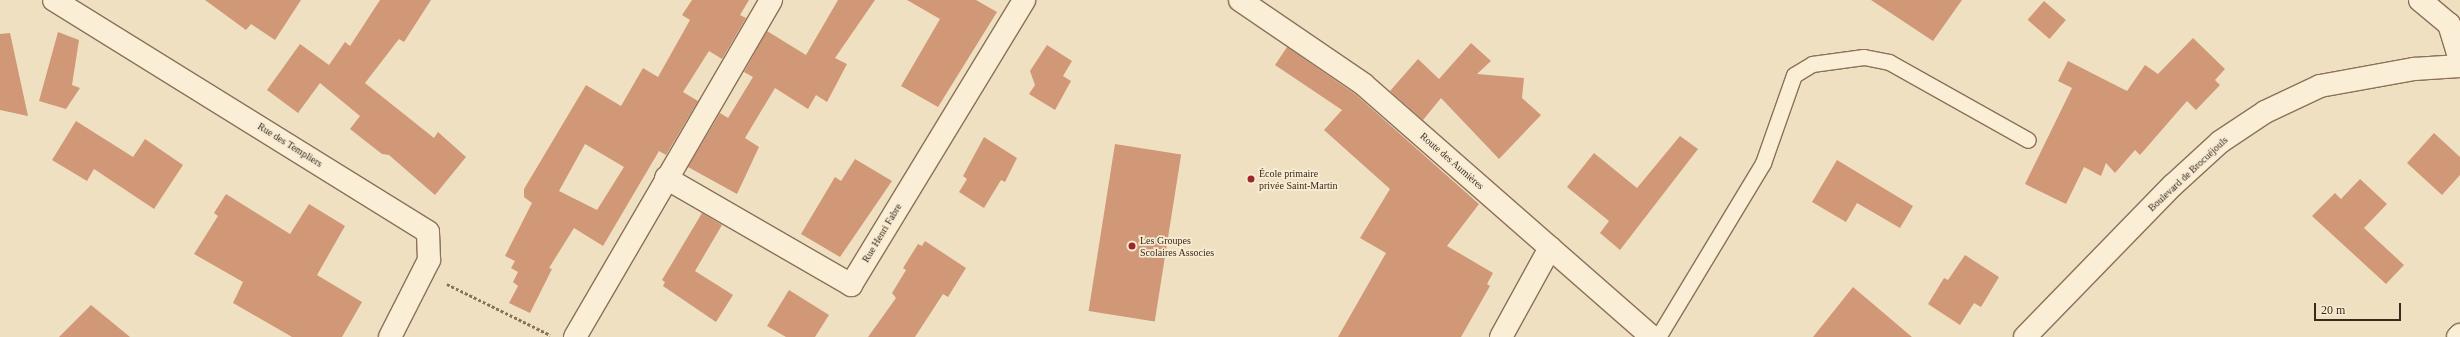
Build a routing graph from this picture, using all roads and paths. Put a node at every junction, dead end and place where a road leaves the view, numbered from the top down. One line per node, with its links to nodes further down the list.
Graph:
1 (54, 0): 11 (street, Rue des Templiers)
2 (771, 0): 9 (street)
3 (1024, 0): 9 (street, Rue Henri Fabre)
4 (1240, 0): 10 (street, Route des Aumières)
5 (2420, 0): 6 (street)
6 (2460, 60)
7 (2460, 66): 18 (street, Boulevard de Brocuéjouls)
8 (2028, 140): 17 (lane)
9 (666, 178): 14 (street)
10 (1550, 248): 15 (street); 16 (street, Route des Aumières)
11 (424, 273): 12 (street, Rue des Templiers); 13 (path)
12 (390, 337)
13 (554, 337)
14 (575, 337)
15 (1501, 337)
16 (1652, 337)
17 (1658, 337)
18 (2025, 337)

